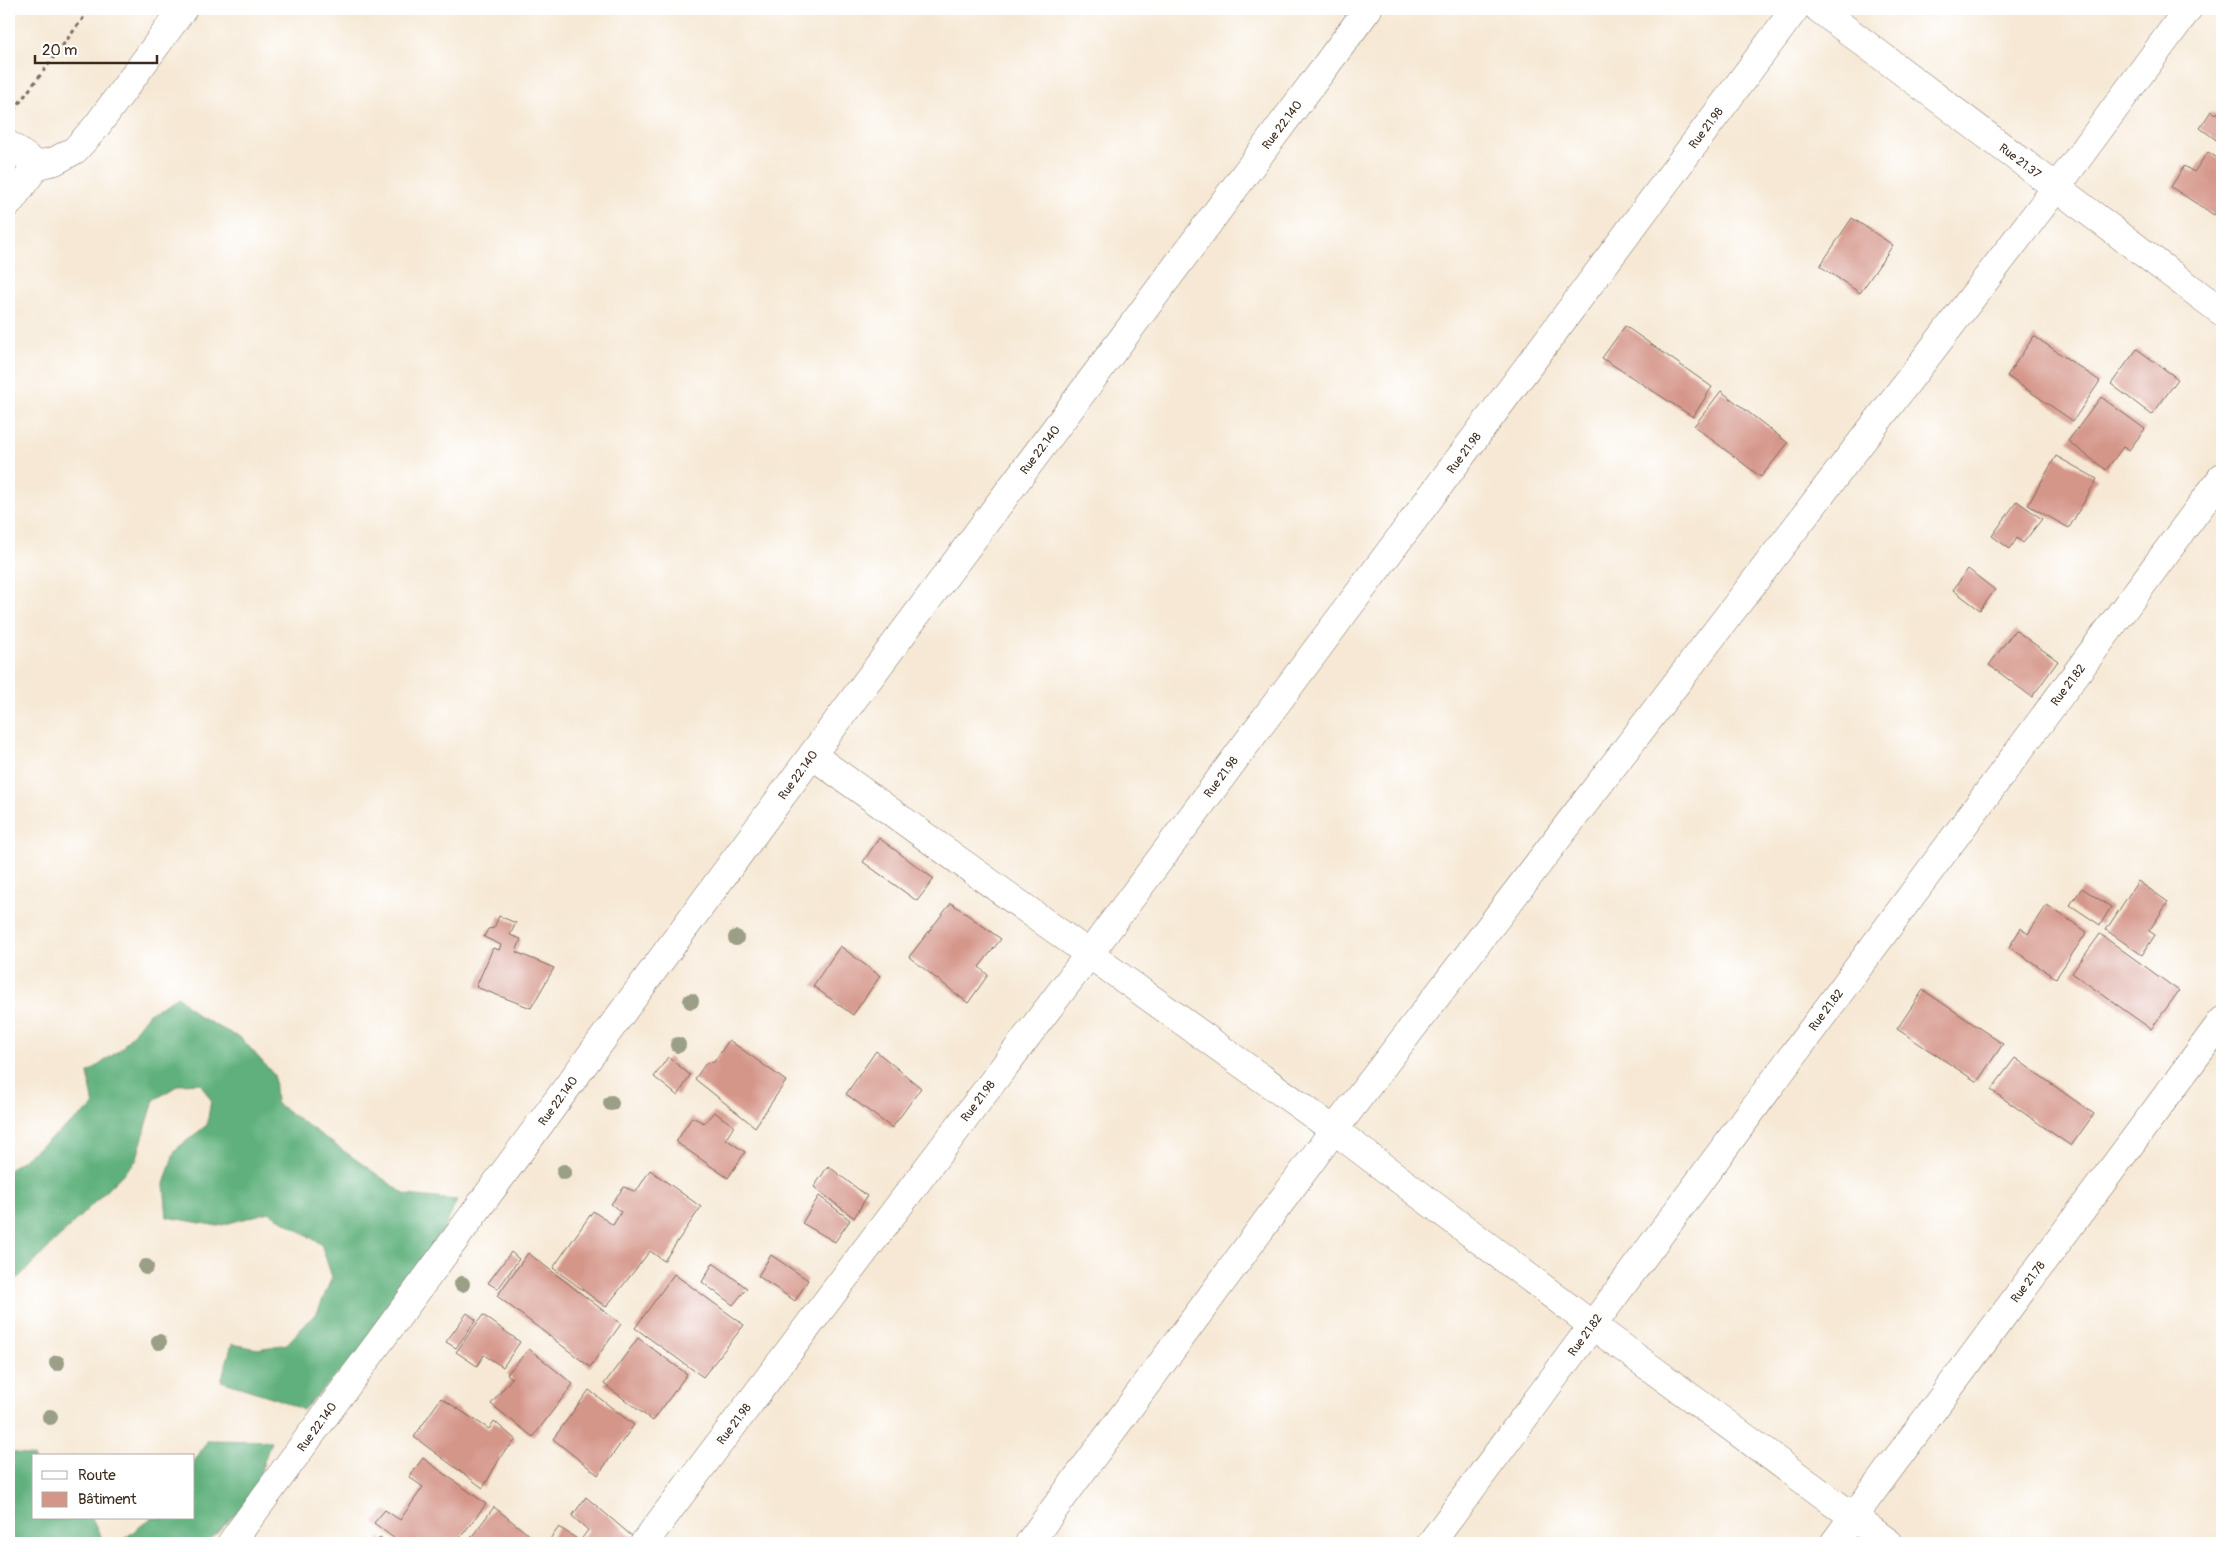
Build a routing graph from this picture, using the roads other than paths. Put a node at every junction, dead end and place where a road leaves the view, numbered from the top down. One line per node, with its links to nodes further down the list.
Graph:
1 (183, 9): 7 (street)
2 (1368, 9): 12 (street, Rue 22.140)
3 (1795, 9): 13 (street, Rue 21.98)
4 (1819, 9): 8 (street, Rue 21.37)
5 (2188, 9): 8 (street)
6 (9, 145): 7 (street)
7 (37, 165): 9 (street)
8 (2056, 188): 10 (street, Rue 21.37); 15 (street)
9 (9, 203)
10 (2222, 312)
11 (2222, 477): 16 (street, Rue 21.82)
12 (812, 755): 13 (street); 18 (street, Rue 22.140)
13 (1090, 954): 15 (street); 19 (street, Rue 21.98)
14 (2222, 1021): 17 (street, Rue 21.78)
15 (1334, 1130): 16 (street); 20 (street)
16 (1592, 1325): 17 (street); 21 (street, Rue 21.82)
17 (1854, 1517): 22 (street, Rue 21.78); 23 (street)
18 (231, 1543)
19 (644, 1543)
20 (1029, 1543)
21 (1431, 1543)
22 (1834, 1543)
23 (1889, 1543)

